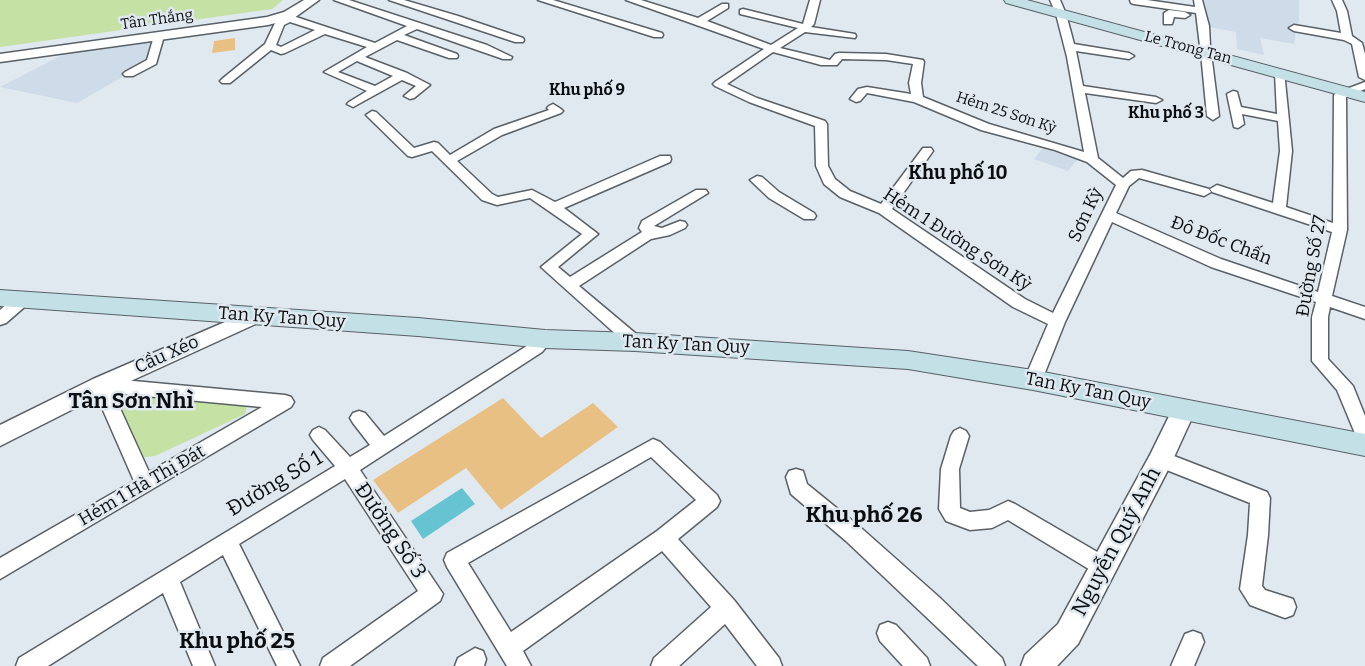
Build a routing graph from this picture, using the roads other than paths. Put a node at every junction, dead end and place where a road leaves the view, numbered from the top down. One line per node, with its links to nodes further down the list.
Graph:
1 (302, 0): 17 (street, Tân Thắng)
2 (313, 0): 17 (street, Tân Thắng)
3 (339, 0): 20 (street)
4 (394, 0): 30 (street)
5 (543, 0): 24 (street)
6 (631, 0): 18 (street)
7 (815, 0): 21 (street)
8 (1012, 0): 14 (main road, Le Trong Tan)
9 (1036, 0): 14 (main road, Le Trong Tan)
10 (1198, 0): 16 (street)
11 (1336, 0): 28 (street)
12 (1134, 1): 16 (street)
13 (725, 6): 18 (street)
14 (1058, 7): 34 (street, Sơn Kỳ); 36 (main road, Le Trong Tan)
15 (743, 12): 21 (street)
16 (1202, 15): 19 (street); 36 (street)
17 (284, 16): 23 (street); 25 (street, Tân Thắng); 32 (street); 38 (street, Tân Thắng)
18 (699, 21): 35 (street)
19 (1168, 22)
20 (416, 25): 26 (street); 29 (street)
21 (804, 28): 27 (street); 35 (street)
22 (1294, 28): 28 (street)
23 (324, 30): 32 (street); 33 (street)
24 (658, 35)
25 (159, 36): 43 (street, Tân Thắng); 47 (street)
26 (396, 36): 33 (street); 37 (street)
27 (851, 36)
28 (1347, 37): 31 (street)
29 (463, 40): 37 (street); 42 (street)
30 (519, 40)
31 (1361, 44): 51 (street)
32 (270, 46): 50 (street)
33 (376, 47): 41 (street)
34 (1070, 47): 40 (street); 52 (street, Sơn Kỳ)
35 (771, 48): 45 (street); 77 (street, Hẻm 1 Đường Sơn Kỳ)
36 (1205, 50): 46 (main road, Le Trong Tan); 51 (main road, Le Trong Tan); 64 (street)
37 (441, 51): 39 (street); 44 (street)
38 (0, 54)
39 (453, 56)
40 (1129, 56)
41 (357, 57): 48 (street); 54 (street)
42 (507, 57)
43 (0, 58)
44 (425, 60)
45 (919, 62): 58 (street)
46 (1280, 73): 51 (main road, Le Trong Tan); 65 (street)
47 (129, 74)
48 (403, 76): 54 (street); 56 (street)
49 (866, 78): 53 (street)
50 (226, 81)
51 (1361, 88): 81 (street, Đường Số 27)
52 (1079, 89): 59 (street); 69 (street, Sơn Kỳ)
53 (871, 90): 57 (street); 58 (street, Hẻm 25 Sơn Kỳ)
54 (378, 91): 60 (street)
55 (1233, 94): 62 (street)
56 (410, 96)
57 (856, 99)
58 (917, 99): 69 (street, Hẻm 25 Sơn Kỳ)
59 (1156, 100)
60 (353, 104)
61 (554, 108): 70 (street)
62 (1235, 109): 65 (street); 66 (street)
63 (372, 114): 70 (street)
64 (1213, 116)
65 (1283, 118): 76 (street)
66 (1238, 124)
67 (927, 151): 77 (street)
68 (665, 159): 75 (street)
69 (1092, 159): 72 (street, Sơn Kỳ)
70 (449, 161): 75 (street)
71 (757, 180): 78 (street)
72 (1123, 184): 73 (street); 79 (street, Sơn Kỳ)
73 (1210, 190): 76 (street)
74 (701, 193): 82 (street)
75 (554, 207): 83 (street)
76 (1280, 209): 81 (street)
77 (884, 210): 90 (street, Hẻm 1 Đường Sơn Kỳ)
78 (809, 216)
79 (1108, 216): 86 (street, Đô Đốc Chấn); 90 (street, Sơn Kỳ)
80 (680, 225): 82 (street)
81 (1340, 230): 86 (street, Đường Số 27)
82 (655, 233): 83 (street)
83 (569, 285): 92 (street)
84 (0, 298): 85 (main road, Tan Ky Tan Quy)
85 (23, 299): 88 (main road, Tan Ky Tan Quy); 89 (street)
86 (1323, 299): 87 (street, Đô Đốc Chấn); 100 (street, Đường Số 27)
87 (1365, 313)
88 (255, 316): 91 (main road, Tan Ky Tan Quy); 94 (street, Cầu Xéo)
89 (0, 319)
90 (1057, 322): 93 (street, Sơn Kỳ)
91 (545, 339): 92 (main road, Tan Ky Tan Quy); 102 (street, Đường Số 1)
92 (635, 342): 93 (main road, Tan Ky Tan Quy)
93 (1033, 380): 95 (main road, Tan Ky Tan Quy)
94 (101, 385): 98 (street, Cầu Xéo); 106 (street); 106 (street, Hẻm 1 Hà Thị Đát)
95 (1184, 408): 101 (main road, Tan Ky Tan Quy); 103 (street, Nguyễn Quý Anh)
96 (359, 418): 102 (street)
97 (319, 435): 104 (street, Đường Số 3)
98 (0, 436)
99 (960, 436): 110 (street)
100 (1365, 438)
101 (1365, 445)
102 (382, 447): 104 (street, Đường Số 1)
103 (1161, 459): 110 (street, Nguyễn Quý Anh); 113 (street)
104 (348, 468): 109 (street, Đường Số 1); 122 (street, Đường Số 3)
105 (796, 477): 126 (street)
106 (145, 484): 111 (street, Hẻm 1 Hà Thị Đát)
107 (710, 502): 108 (street); 117 (street)
108 (664, 538): 114 (street); 117 (street)
109 (227, 541): 112 (street, Đường Số 1); 121 (street)
110 (1104, 567): 118 (street, Nguyễn Quý Anh)
111 (0, 569)
112 (168, 578): 119 (street, Đường Số 1); 120 (street)
113 (1285, 607)
114 (726, 608): 123 (street); 124 (street)
115 (888, 632): 125 (street)
116 (1193, 642): 127 (street)
117 (514, 657)
118 (1040, 665)
119 (27, 666)
120 (204, 666)
121 (290, 666)
122 (331, 666)
123 (662, 666)
124 (771, 666)
125 (919, 666)
126 (994, 666)
127 (1182, 666)

